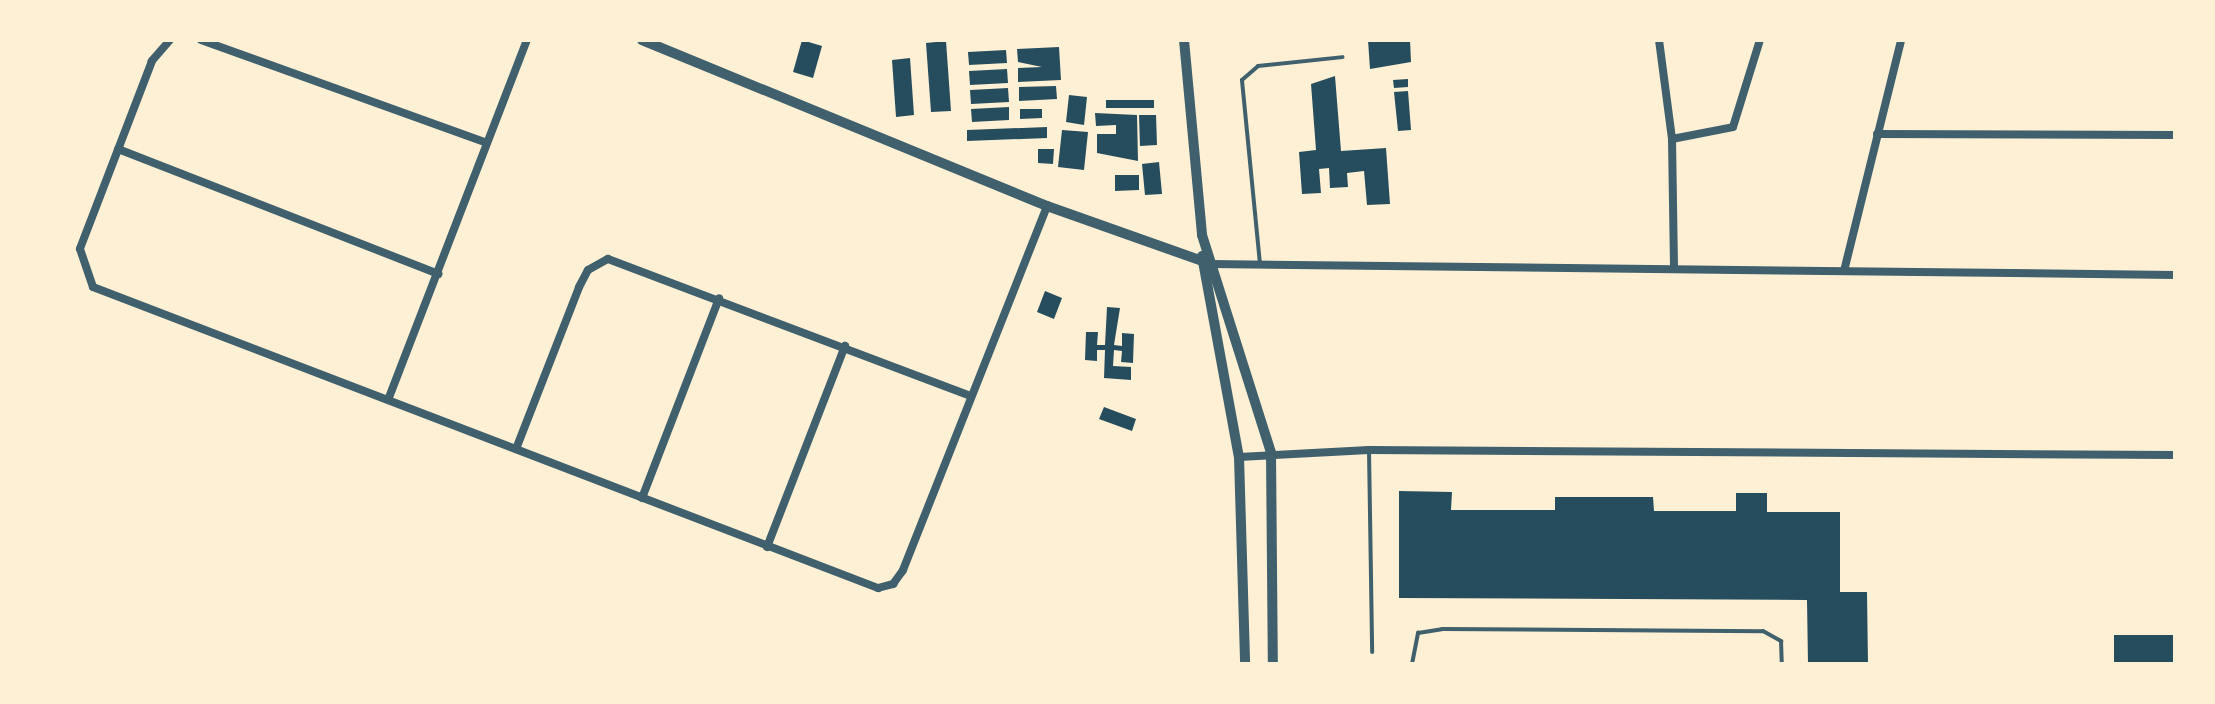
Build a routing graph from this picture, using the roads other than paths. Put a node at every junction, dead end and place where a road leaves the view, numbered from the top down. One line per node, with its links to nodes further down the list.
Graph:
1 (170, 40): 14 (street)
2 (201, 40): 13 (street)
3 (527, 40): 13 (street)
4 (642, 40): 15 (street)
5 (1184, 40): 16 (street)
6 (1659, 40): 12 (street)
7 (1760, 40): 12 (street)
8 (1901, 40): 10 (street)
9 (1343, 57): 17 (lane)
10 (1877, 134): 11 (street); 19 (street)
11 (2175, 135)
12 (1672, 139): 18 (street)
13 (485, 142): 20 (street)
14 (118, 149): 20 (street); 25 (street)
15 (1047, 206): 16 (street); 24 (street)
16 (1206, 262): 17 (street); 28 (street); 30 (street)
17 (1260, 264): 18 (street)
18 (1674, 269): 19 (street)
19 (1844, 271): 21 (street)
20 (439, 274): 25 (street)
21 (2175, 275)
22 (719, 298): 23 (street); 26 (street); 31 (street)
23 (845, 346): 24 (street); 32 (street)
24 (970, 396): 32 (street)
25 (388, 400): 26 (street)
26 (516, 449): 31 (street)
27 (1369, 450): 28 (street); 29 (street); 33 (lane)
28 (1271, 453): 30 (street); 35 (street)
29 (2175, 455)
30 (1239, 457): 34 (street)
31 (642, 498): 32 (street)
32 (767, 547)
33 (1372, 652)
34 (1245, 664)
35 (1273, 664)
36 (1412, 664): 37 (lane)
37 (1782, 664)

